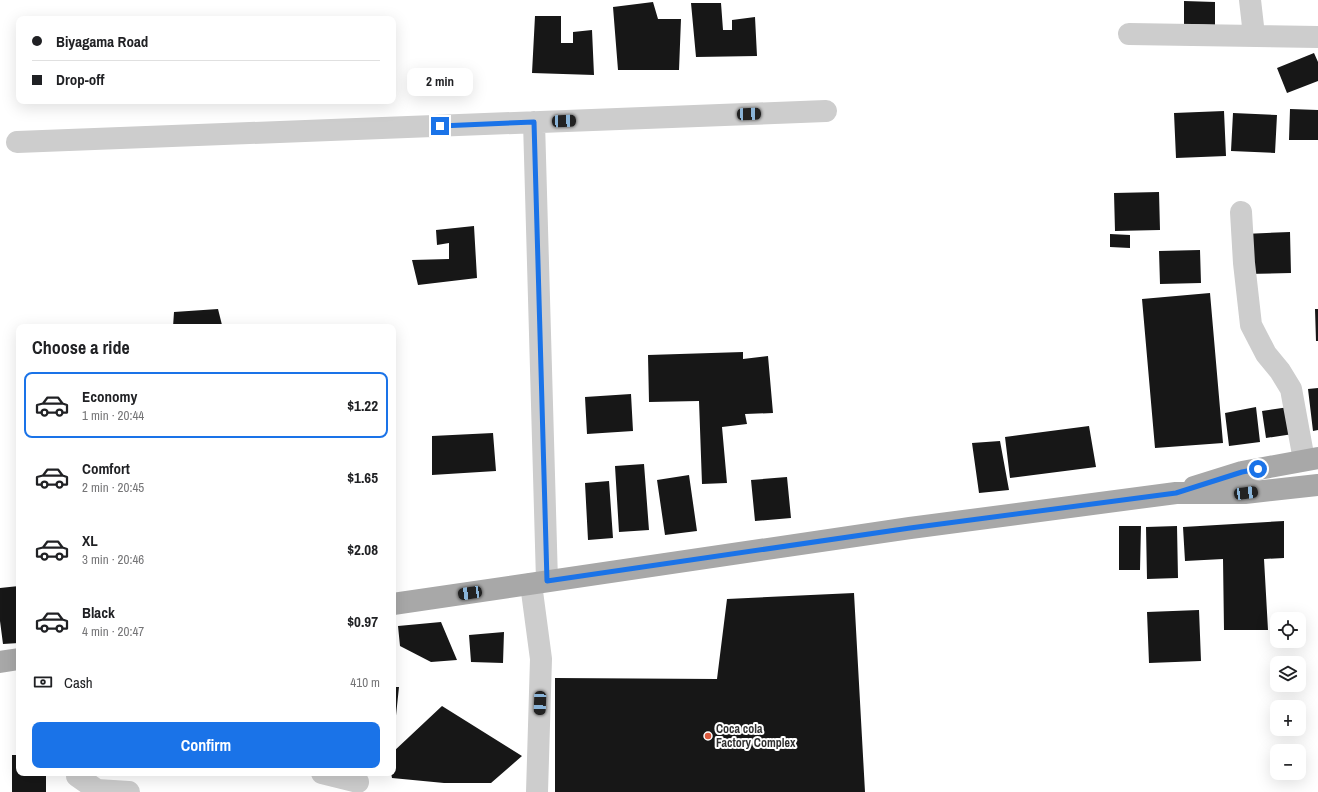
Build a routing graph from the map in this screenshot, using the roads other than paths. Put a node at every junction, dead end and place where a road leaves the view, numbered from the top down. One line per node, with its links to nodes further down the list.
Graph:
1 (1250, 0): 3 (street)
2 (1129, 34): 3 (street)
3 (1254, 35): 4 (street)
4 (1318, 37)
5 (826, 111): 6 (street)
6 (534, 122): 7 (street); 12 (street)
7 (17, 142)
8 (1241, 212): 9 (street)
9 (1311, 459): 11 (main road)
10 (1318, 485): 11 (main road)
11 (1176, 493): 12 (main road)
12 (539, 582): 13 (main road); 20 (street)
13 (396, 604)
14 (16, 659): 15 (main road)
15 (0, 662)
16 (77, 776): 19 (street)
17 (334, 776): 18 (street)
18 (358, 782)
19 (129, 792)
20 (537, 792)

